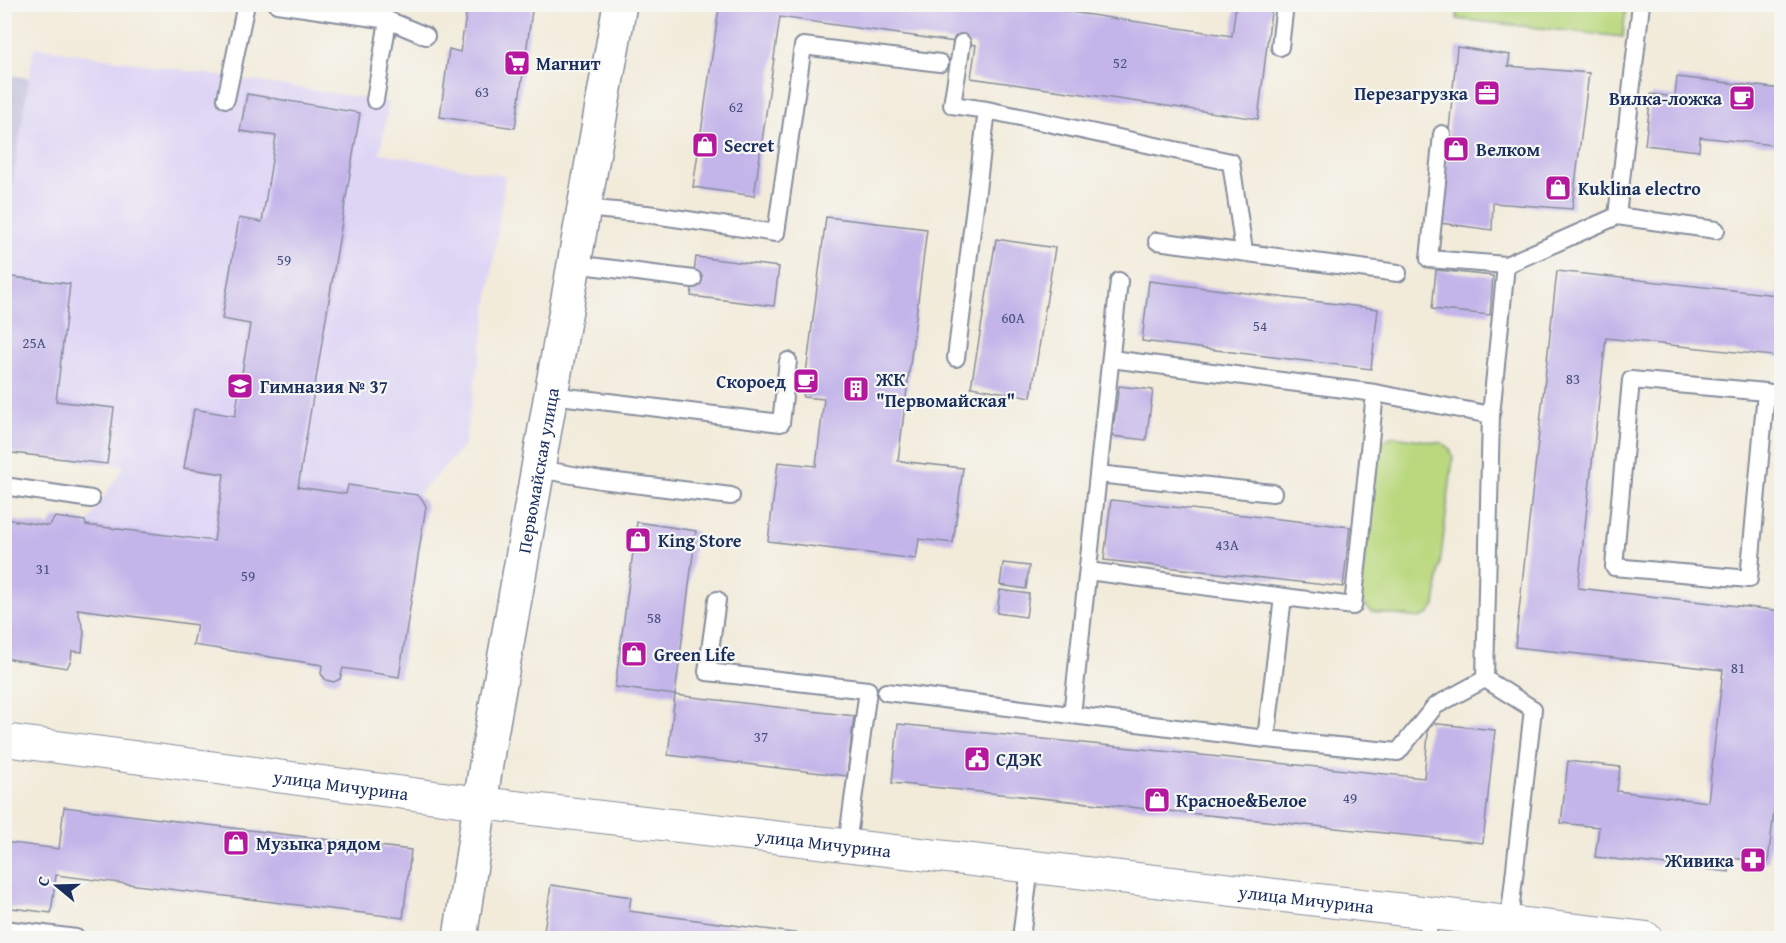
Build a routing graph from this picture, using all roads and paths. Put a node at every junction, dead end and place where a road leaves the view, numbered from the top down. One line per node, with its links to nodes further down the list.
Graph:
1 (246, 4): 11 (lane)
2 (277, 4): 6 (lane)
3 (620, 4): 15 (street, Первомайская улица)
4 (1285, 4): 9 (lane)
5 (1641, 4): 16 (lane)
6 (388, 20): 7 (lane); 12 (lane)
7 (426, 36)
8 (962, 43): 13 (lane)
9 (1280, 47)
10 (940, 63): 15 (lane)
11 (226, 99)
12 (375, 100)
13 (987, 110): 19 (lane); 25 (lane)
14 (1442, 134): 21 (lane)
15 (584, 208): 20 (street, Первомайская улица)
16 (1617, 216): 17 (lane); 21 (lane)
17 (1716, 230)
18 (1157, 241): 19 (lane)
19 (1244, 251): 22 (lane)
20 (574, 264): 23 (lane); 30 (street, Первомайская улица)
21 (1506, 265): 31 (lane)
22 (1398, 273)
23 (693, 279)
24 (1119, 281): 26 (lane)
25 (956, 358)
26 (1112, 358): 28 (lane); 33 (lane)
27 (788, 361): 30 (lane)
28 (1375, 393): 31 (lane); 39 (lane)
29 (1774, 394): 29 (lane)
30 (551, 395): 32 (street, Первомайская улица)
31 (1491, 415): 41 (lane)
32 (539, 469): 36 (lane); 46 (street, Первомайская улица)
33 (1098, 474): 35 (lane); 38 (lane)
34 (4, 486): 37 (lane)
35 (1273, 494)
36 (731, 496)
37 (91, 499)
38 (1088, 571): 39 (lane); 43 (lane)
39 (1283, 597): 44 (lane)
40 (717, 600): 47 (lane)
41 (1485, 679): 44 (lane); 49 (lane)
42 (885, 692): 43 (lane)
43 (1072, 715): 44 (lane)
44 (1266, 739)
45 (4, 740): 46 (street, улица Мичурина)
46 (481, 803): 47 (street, улица Мичурина); 53 (street, Первомайская улица)
47 (848, 845): 48 (street, улица Мичурина)
48 (1030, 867): 50 (street, улица Мичурина); 54 (lane)
49 (1509, 922): 50 (street, улица Мичурина); 55 (street, улица Мичурина)
50 (1429, 926)
51 (4, 929): 52 (lane)
52 (76, 939)
53 (460, 939)
54 (1021, 939)
55 (1646, 939)

